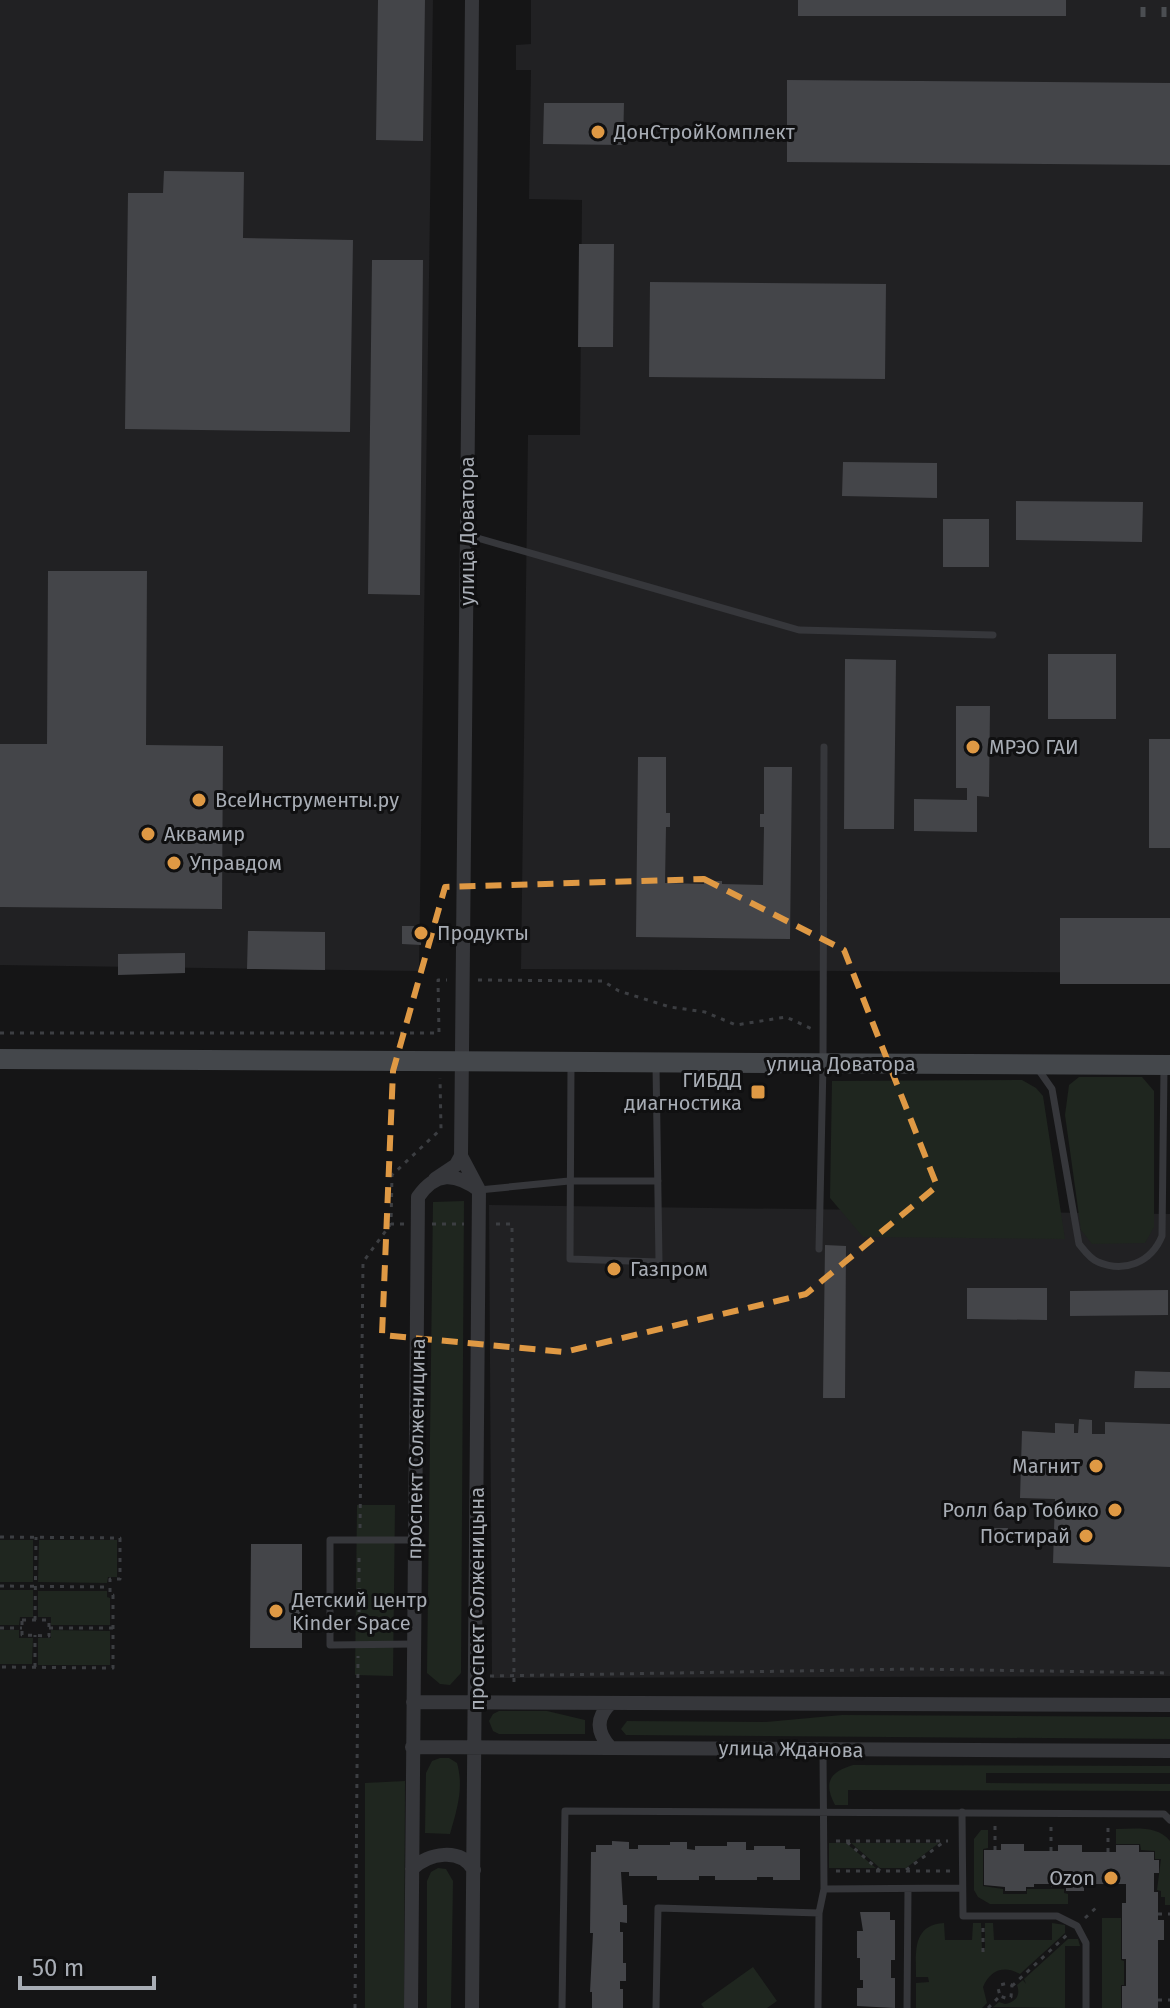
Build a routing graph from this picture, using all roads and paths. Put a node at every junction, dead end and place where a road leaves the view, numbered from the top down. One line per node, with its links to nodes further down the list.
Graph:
1 (472, 0): 2 (street, улица Доватора)
2 (467, 535): 3 (lane); 5 (street, улица Доватора)
3 (993, 635)
4 (824, 747): 7 (lane)
5 (464, 980): 6 (path); 7 (path); 9 (street, улица Доватора)
6 (0, 1033)
7 (824, 1036): 12 (lane)
8 (0, 1059): 9 (street, улица Доватора)
9 (463, 1062): 10 (street, улица Доватора); 15 (street, проспект Солженицына)
10 (571, 1062): 11 (street, улица Доватора); 17 (lane)
11 (656, 1063): 12 (street, улица Доватора); 18 (lane)
12 (823, 1064): 13 (street, улица Доватора); 21 (lane)
13 (1035, 1064): 14 (street, улица Доватора); 14 (lane)
14 (1167, 1065)
15 (461, 1156): 16 (street); 19 (street, проспект Солженицына)
16 (435, 1179): 19 (street); 25 (street, проспект Солженицина)
17 (569, 1181): 18 (lane); 18 (lane); 19 (lane)
18 (658, 1181)
19 (479, 1190): 40 (street, проспект Солженицына)
20 (391, 1224): 24 (path)
21 (819, 1249)
22 (0, 1537): 23 (path)
23 (36, 1537): 27 (path); 28 (path)
24 (360, 1540): 25 (lane); 36 (path); 36 (lane)
25 (415, 1540): 35 (street, проспект Солженицина)
26 (0, 1586): 27 (path)
27 (36, 1587): 28 (path); 29 (path)
28 (110, 1587): 33 (path)
29 (35, 1620): 31 (path); 32 (path)
30 (0, 1628): 31 (path)
31 (22, 1628): 34 (path)
32 (49, 1628): 33 (path); 34 (path)
33 (113, 1628): 38 (path)
34 (35, 1635): 38 (path)
35 (414, 1644): 36 (lane); 41 (street, проспект Солженицина)
36 (359, 1645): 83 (path)
37 (0, 1667): 38 (path)
38 (35, 1667)
39 (1170, 1673): 40 (path)
40 (475, 1677): 42 (street, проспект Солженицына)
41 (413, 1702): 42 (street); 45 (street)
42 (476, 1702): 43 (street); 46 (street, проспект Солженицына)
43 (611, 1703): 44 (street); 47 (street)
44 (1170, 1705)
45 (412, 1747): 46 (street, улица Жданова); 63 (street)
46 (476, 1747): 47 (street, улица Жданова); 64 (street, проспект Солженицына)
47 (610, 1747): 48 (street, улица Жданова)
48 (823, 1750): 49 (street, улица Жданова); 50 (lane)
49 (1170, 1751)
50 (825, 1811): 51 (lane); 56 (lane); 86 (lane)
51 (962, 1812): 52 (lane); 59 (lane)
52 (995, 1812): 53 (lane); 60 (path)
53 (1051, 1813): 54 (lane); 61 (path)
54 (1108, 1814): 55 (lane); 62 (path)
55 (1170, 1820)
56 (825, 1841): 57 (path); 65 (lane)
57 (846, 1841): 58 (path); 66 (path)
58 (945, 1841): 59 (path); 67 (path)
59 (962, 1841): 68 (lane)
60 (995, 1850)
61 (1051, 1851)
62 (1108, 1852)
63 (412, 1869): 64 (street); 84 (street)
64 (474, 1870): 85 (street, проспект Солженицына)
65 (824, 1871): 66 (path); 70 (lane)
66 (880, 1871): 67 (path)
67 (905, 1871): 68 (path)
68 (962, 1871): 69 (lane)
69 (962, 1888): 71 (lane); 76 (lane)
70 (824, 1889): 71 (lane); 73 (lane)
71 (908, 1889): 89 (lane)
72 (1098, 1906): 77 (path)
73 (819, 1913): 87 (lane); 88 (lane)
74 (1158, 1914): 75 (path)
75 (1170, 1914)
76 (983, 1916): 77 (lane); 78 (path)
77 (1077, 1926): 79 (path); 91 (lane)
78 (983, 1954)
79 (1012, 1986): 80 (path); 80 (path)
80 (1000, 1996): 90 (path)
81 (1158, 2000): 82 (path)
82 (1170, 2000)
83 (355, 2008)
84 (411, 2008)
85 (472, 2008)
86 (562, 2008)
87 (656, 2008)
88 (818, 2008)
89 (907, 2008)
90 (988, 2008)
91 (1086, 2008)

